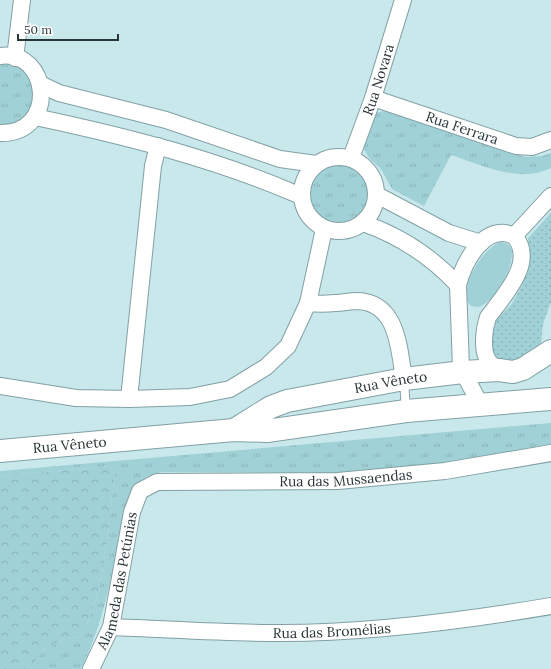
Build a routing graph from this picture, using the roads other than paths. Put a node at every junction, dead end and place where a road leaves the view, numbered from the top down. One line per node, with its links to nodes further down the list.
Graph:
1 (22, 0): 3 (street)
2 (403, 0): 5 (street, Rua Novara)
3 (8, 57): 4 (street)
4 (40, 84): 6 (street); 11 (street)
5 (373, 98): 8 (street, Rua Ferrara); 10 (street, Rua Novara)
6 (35, 117): 7 (street); 9 (street)
7 (0, 133)
8 (551, 140)
9 (158, 146): 13 (street); 26 (street)
10 (351, 158): 11 (street); 12 (street)
11 (316, 164): 13 (street)
12 (377, 195): 15 (street); 18 (street)
13 (301, 196): 16 (street)
14 (551, 196): 17 (street)
15 (363, 223): 16 (street); 19 (street)
16 (324, 228): 20 (street)
17 (514, 236): 18 (street); 22 (street)
18 (481, 243): 19 (street)
19 (458, 285): 23 (street)
20 (308, 303): 24 (street); 26 (street)
21 (551, 351): 22 (street, Rua Vêneto)
22 (499, 370): 23 (street, Rua Vêneto)
23 (463, 372): 24 (street, Rua Vêneto); 29 (street)
24 (404, 379): 28 (street, Rua Vêneto); 30 (lane)
25 (0, 386): 26 (street)
26 (129, 399)
27 (551, 399): 29 (street, Rua Vêneto)
28 (287, 401): 31 (street); 32 (street, Rua Vêneto)
29 (481, 406): 30 (street, Rua Vêneto)
30 (406, 412): 31 (street, Rua Vêneto)
31 (295, 427): 32 (street, Rua Vêneto)
32 (234, 430): 33 (street, Rua Vêneto)
33 (0, 451)
34 (551, 453): 35 (street, Rua das Mussaendas)
35 (140, 491): 37 (street, Alameda das Petúnias)
36 (551, 606): 37 (street, Rua das Bromélias)
37 (112, 627): 38 (street, Alameda das Petúnias)
38 (91, 669)

